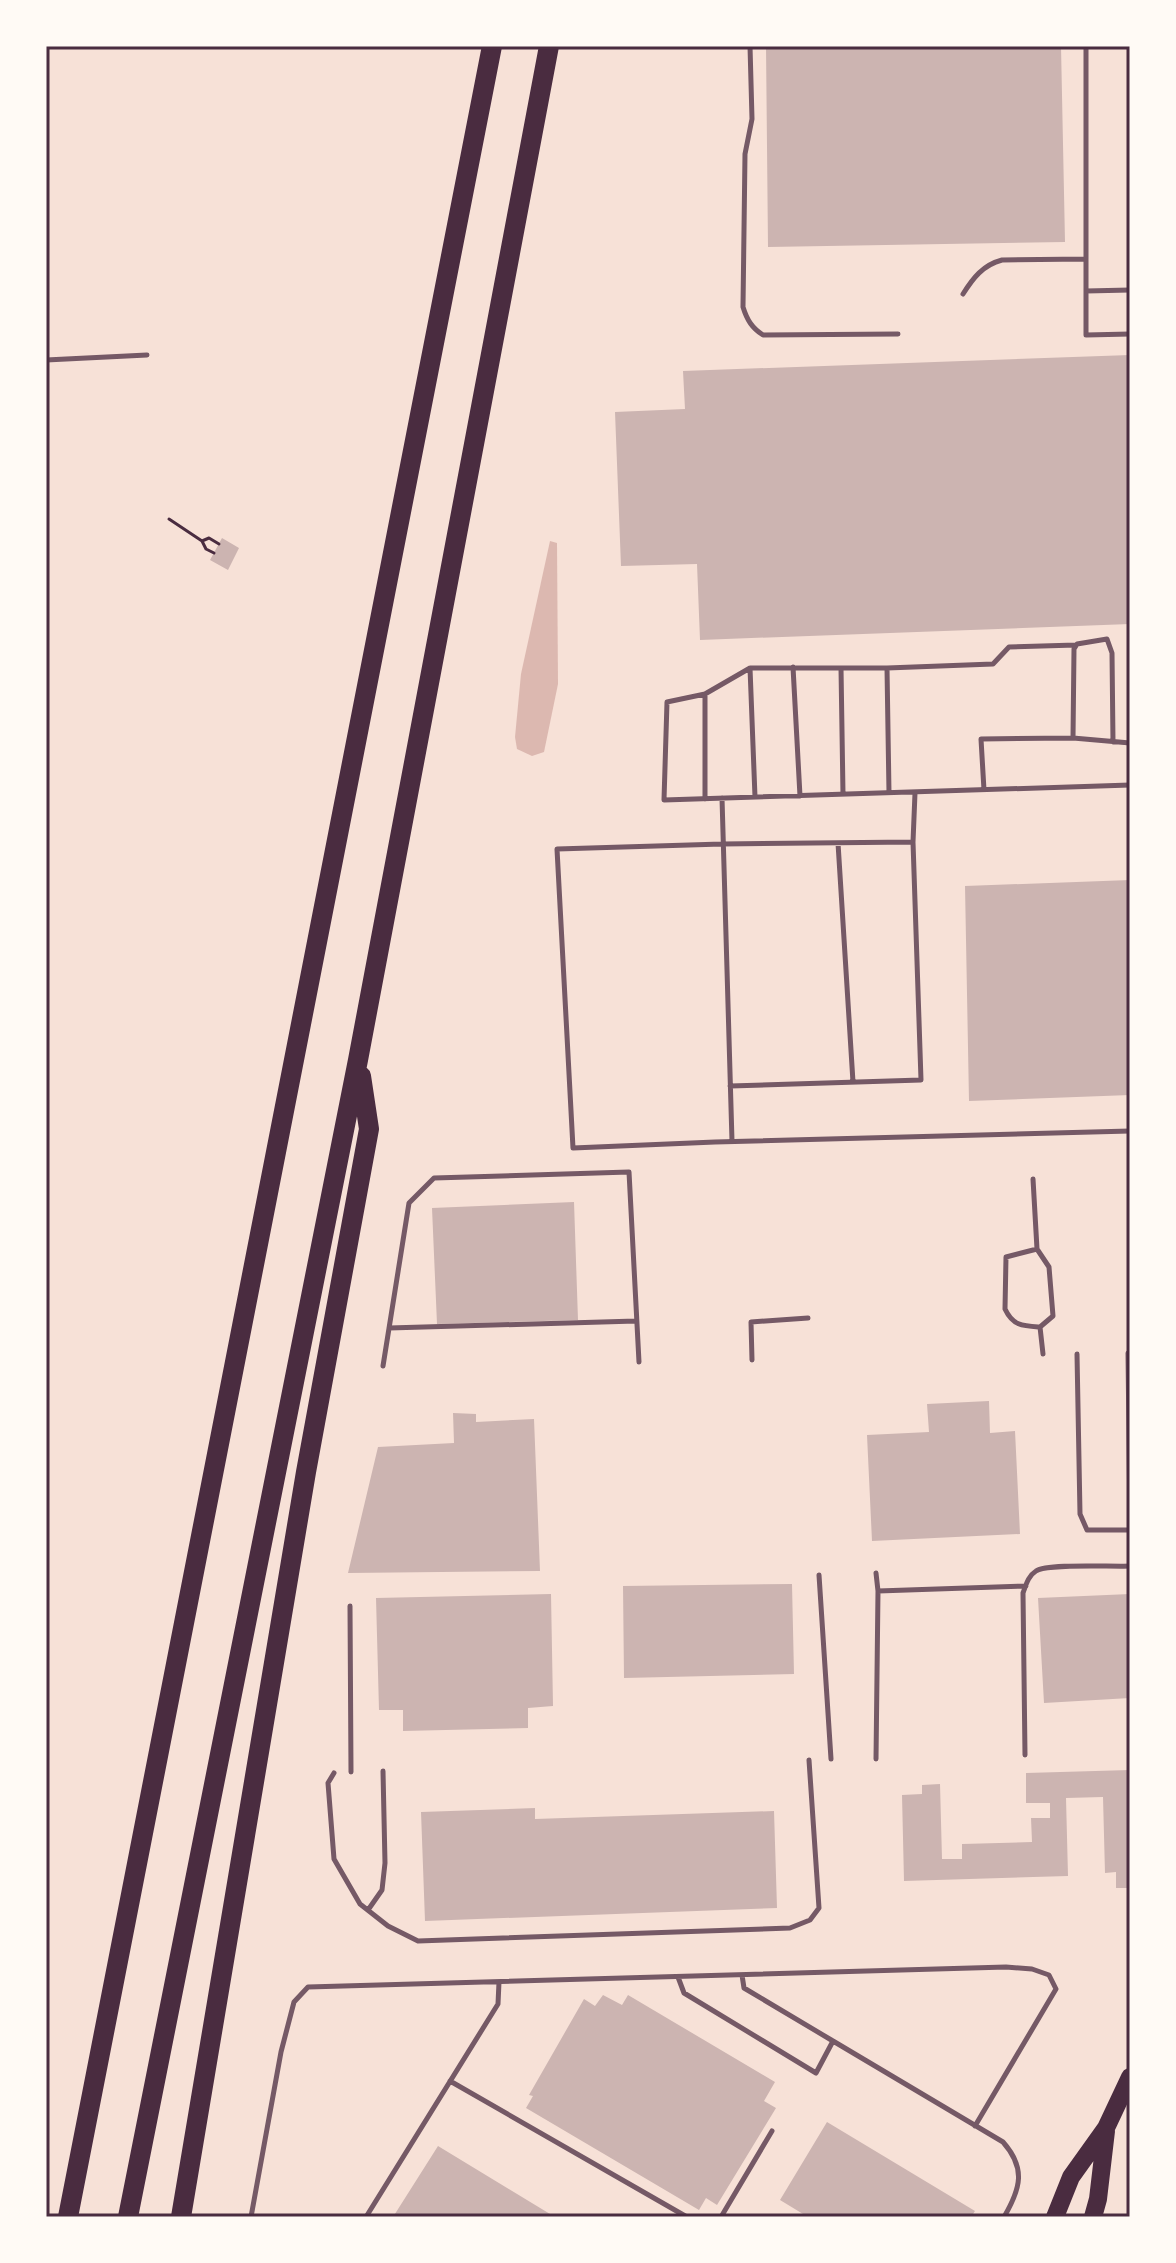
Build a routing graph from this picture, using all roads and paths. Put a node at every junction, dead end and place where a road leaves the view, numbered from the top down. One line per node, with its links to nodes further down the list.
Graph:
1 (492, 46): 74 (highway)
2 (549, 46): 38 (highway)
3 (750, 46): 9 (lane)
4 (1086, 46): 5 (lane)
5 (1086, 259): 7 (lane); 8 (lane)
6 (1130, 290): 7 (lane)
7 (1086, 291): 10 (lane)
8 (963, 294)
9 (898, 334)
10 (1130, 334)
11 (147, 355): 12 (lane)
12 (46, 360)
13 (169, 519): 14 (path)
14 (202, 541): 15 (path); 16 (path)
15 (219, 544)
16 (214, 553)
17 (1076, 645): 21 (lane); 23 (lane); 24 (lane)
18 (793, 667): 19 (lane); 20 (lane); 31 (lane)
19 (750, 668): 22 (lane); 32 (lane)
20 (841, 668): 21 (lane); 30 (lane)
21 (887, 668): 28 (lane)
22 (705, 694): 34 (lane); 34 (lane)
23 (1073, 738): 24 (lane); 27 (lane)
24 (1113, 742): 25 (lane)
25 (1130, 743)
26 (1130, 785): 27 (lane)
27 (984, 790): 29 (lane)
28 (889, 793): 29 (lane); 30 (lane)
29 (915, 793): 35 (lane)
30 (843, 794): 31 (lane)
31 (800, 796): 32 (lane)
32 (755, 797): 33 (lane)
33 (722, 798): 34 (lane); 37 (lane)
34 (705, 799)
35 (913, 842): 36 (lane); 39 (lane)
36 (838, 843): 37 (lane); 39 (lane)
37 (722, 844): 40 (lane); 42 (lane)
38 (358, 1060): 83 (highway); 84 (highway)
39 (853, 1082): 40 (lane)
40 (730, 1086): 42 (lane)
41 (1130, 1131): 42 (lane)
42 (732, 1141)
43 (1033, 1179): 44 (lane)
44 (1037, 1249): 47 (lane); 47 (lane)
45 (808, 1318): 52 (lane)
46 (637, 1321): 48 (lane); 48 (lane); 53 (lane)
47 (1040, 1327): 50 (lane)
48 (389, 1328): 54 (lane)
49 (1128, 1353): 55 (lane)
50 (1043, 1354)
51 (1077, 1354): 56 (lane)
52 (752, 1360)
53 (639, 1362)
54 (383, 1366)
55 (1130, 1522)
56 (1130, 1530)
57 (1130, 1566): 60 (lane)
58 (876, 1573): 61 (lane)
59 (819, 1575): 64 (lane)
60 (1026, 1586): 61 (lane); 63 (lane)
61 (878, 1591): 65 (lane)
62 (350, 1606): 68 (lane)
63 (1025, 1755)
64 (831, 1759)
65 (876, 1759)
66 (809, 1760): 70 (lane)
67 (383, 1771): 70 (lane)
68 (351, 1772)
69 (334, 1773): 70 (lane)
70 (368, 1911)
71 (742, 1975): 72 (lane); 75 (lane); 78 (lane)
72 (678, 1977): 73 (lane); 75 (lane)
73 (499, 1982): 77 (lane); 85 (lane)
74 (107, 2017): 81 (highway); 82 (highway)
75 (833, 2041): 78 (lane)
76 (1130, 2077): 79 (main road)
77 (450, 2081): 86 (lane); 87 (lane)
78 (975, 2126): 89 (lane)
79 (1106, 2128): 90 (main road); 91 (main road)
80 (772, 2131): 88 (lane)
81 (58, 2217)
82 (68, 2217)
83 (128, 2217)
84 (181, 2217)
85 (251, 2217)
86 (366, 2217)
87 (687, 2217)
88 (721, 2217)
89 (1004, 2217)
90 (1055, 2217)
91 (1093, 2217)

